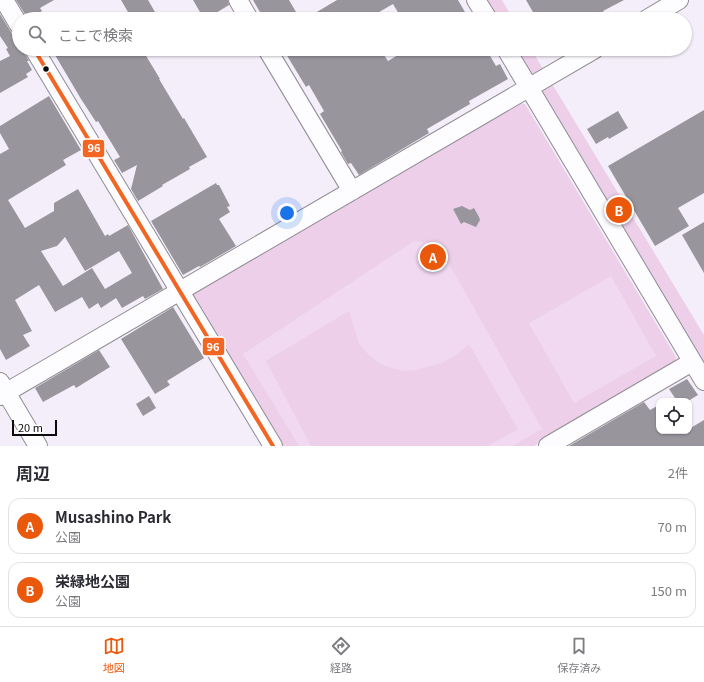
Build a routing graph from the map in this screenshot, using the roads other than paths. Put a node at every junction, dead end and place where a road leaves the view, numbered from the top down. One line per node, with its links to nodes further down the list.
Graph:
1 (4, 0): 8 (street)
2 (238, 0): 5 (street)
3 (476, 0): 6 (street)
4 (679, 0): 7 (street)
5 (245, 12)
6 (484, 12)
7 (659, 12)
8 (12, 13)
9 (38, 56): 15 (street)
10 (271, 56): 14 (street)
11 (510, 56): 13 (street)
12 (583, 56): 13 (street)
13 (529, 88): 14 (street); 16 (street)
14 (352, 191): 15 (street)
15 (180, 292): 18 (street); 20 (street)
16 (692, 362): 17 (street); 21 (street)
17 (704, 381)
18 (2, 390): 19 (street)
19 (38, 446)
20 (273, 446)
21 (548, 446)

